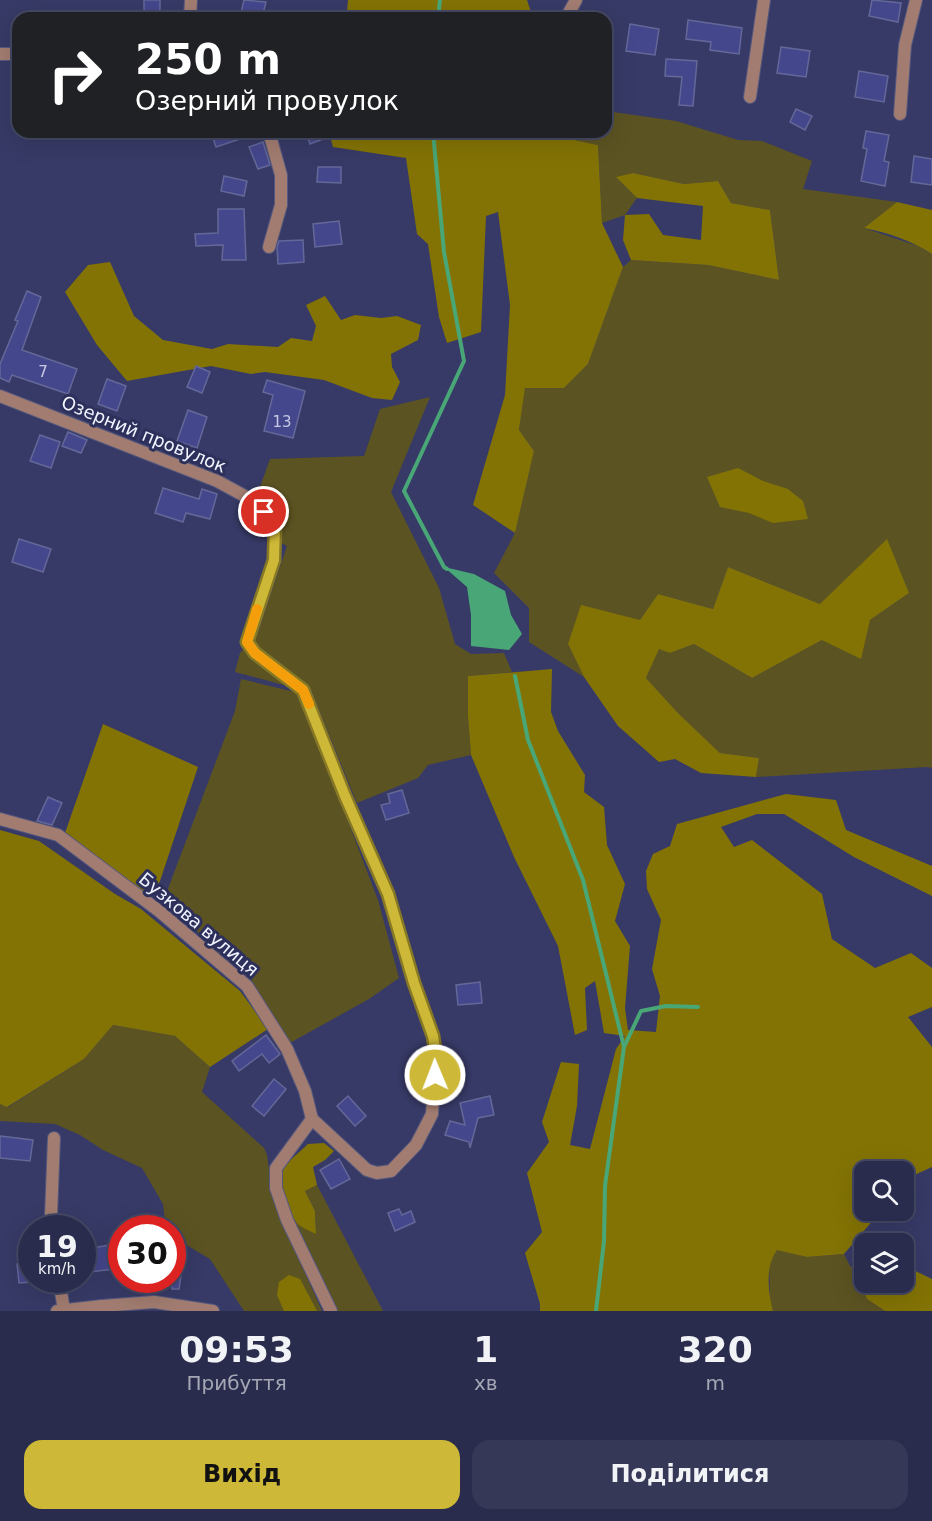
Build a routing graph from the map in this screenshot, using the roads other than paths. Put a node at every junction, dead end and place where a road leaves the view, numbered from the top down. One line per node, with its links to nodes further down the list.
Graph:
1 (764, 0): 3 (street)
2 (916, 0): 4 (street)
3 (750, 97)
4 (900, 114)
5 (271, 138): 6 (street)
6 (269, 247)
7 (0, 396): 9 (street, Озерний провулок)
8 (0, 819): 9 (street, Бузкова вулиця)
9 (312, 1119): 16 (street)
10 (54, 1138): 11 (street)
11 (51, 1215)
12 (59, 1293): 14 (street)
13 (102, 1309): 14 (street); 15 (street)
14 (60, 1310)
15 (213, 1311)
16 (331, 1311)

